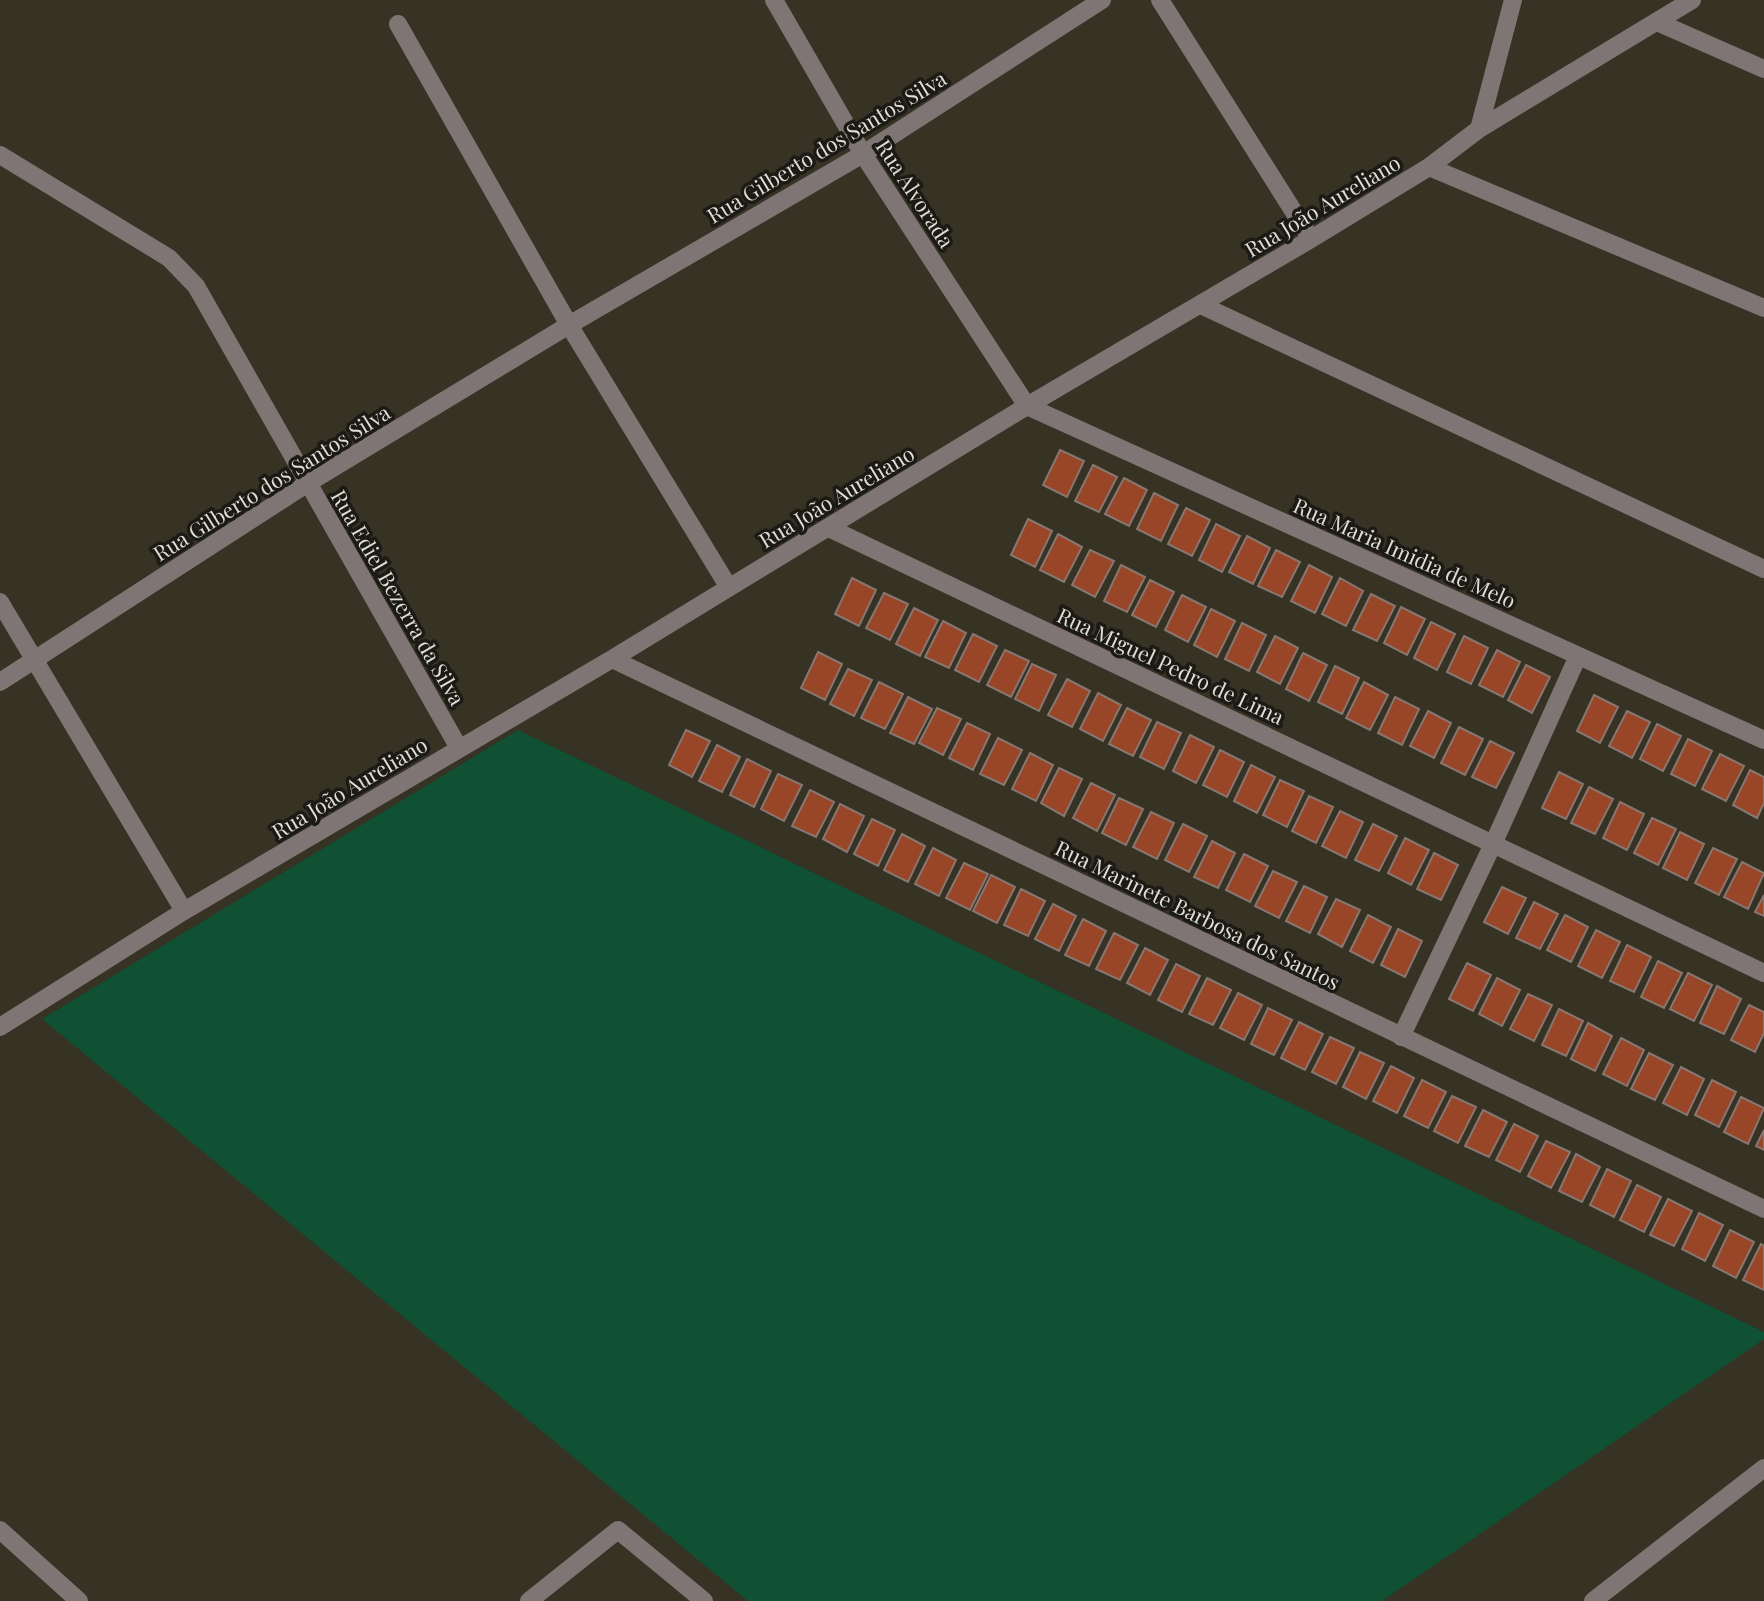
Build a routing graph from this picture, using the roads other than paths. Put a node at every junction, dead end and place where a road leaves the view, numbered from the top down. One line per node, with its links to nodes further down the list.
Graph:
1 (774, 0): 10 (street, Rua Alvorada)
2 (1102, 0): 10 (street, Rua Gilberto dos Santos Silva)
3 (1160, 0): 13 (street)
4 (1513, 0): 9 (street)
5 (1692, 0): 6 (street, Rua João Aureliano)
6 (1657, 22): 8 (street); 9 (street, Rua João Aureliano)
7 (398, 24): 16 (street)
8 (1764, 69)
9 (1479, 129): 12 (street, Rua João Aureliano)
10 (863, 154): 16 (street, Rua Gilberto dos Santos Silva); 17 (street, Rua Alvorada)
11 (0, 155): 18 (street, Rua Ediel Bezerra da Silva)
12 (1429, 167): 13 (street, Rua João Aureliano); 15 (street)
13 (1311, 239): 14 (street, Rua João Aureliano)
14 (1201, 305): 17 (street, Rua João Aureliano); 20 (street)
15 (1764, 308)
16 (569, 325): 18 (street, Rua Gilberto dos Santos Silva); 21 (street)
17 (1027, 406): 19 (street, Rua João Aureliano); 23 (street, Rua Maria Imidia de Melo)
18 (308, 483): 25 (street, Rua Gilberto dos Santos Silva); 28 (street, Rua Ediel Bezerra da Silva)
19 (829, 528): 21 (street, Rua João Aureliano); 29 (street, Rua Miguel Pedro de Lima)
20 (1764, 569)
21 (728, 586): 24 (street, Rua João Aureliano)
22 (0, 602): 25 (street)
23 (1578, 656): 27 (street, Rua Maria Imidia de Melo); 29 (street)
24 (612, 659): 28 (street, Rua João Aureliano); 33 (street, Rua Marinete Barbosa dos Santos)
25 (33, 661): 26 (street, Rua Gilberto dos Santos Silva); 30 (street)
26 (0, 682)
27 (1764, 740)
28 (459, 748): 30 (street, Rua João Aureliano)
29 (1494, 842): 31 (street, Rua Miguel Pedro de Lima); 33 (street)
30 (184, 911): 32 (street, Rua João Aureliano)
31 (1764, 973)
32 (0, 1027)
33 (1401, 1037): 34 (street, Rua Marinete Barbosa dos Santos)
34 (1764, 1209)
35 (1764, 1468): 40 (street)
36 (0, 1530): 37 (street)
37 (79, 1601)
38 (529, 1601): 39 (street)
39 (704, 1601)
40 (1594, 1601)

